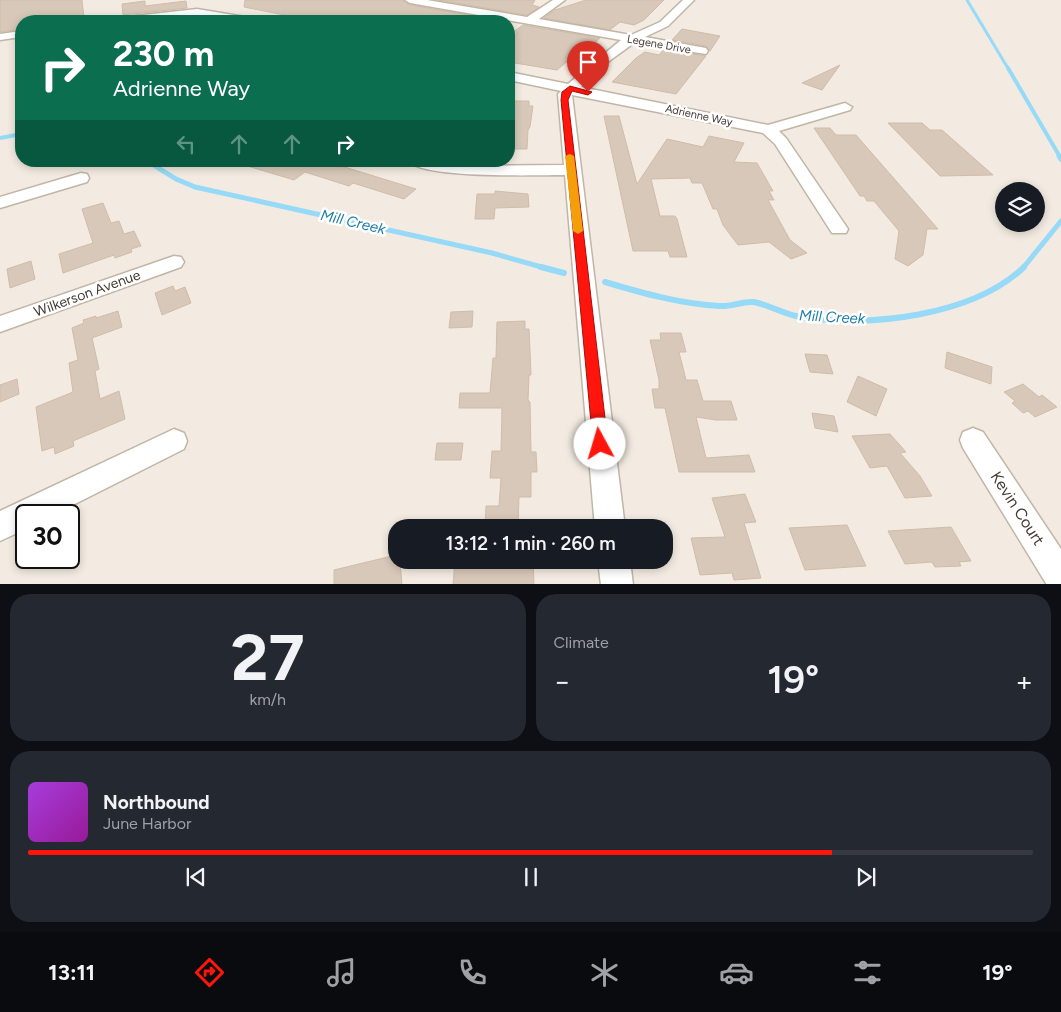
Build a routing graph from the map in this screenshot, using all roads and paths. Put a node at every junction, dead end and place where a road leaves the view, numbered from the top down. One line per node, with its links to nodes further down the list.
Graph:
1 (410, 0): 4 (street, Legene Drive)
2 (560, 0): 9 (street)
3 (689, 0): 12 (street)
4 (427, 1): 7 (street, Legene Drive)
5 (170, 15): 6 (street)
6 (224, 15)
7 (498, 15)
8 (515, 18): 9 (street, Legene Drive)
9 (529, 21): 12 (street, Legene Drive)
10 (15, 35): 11 (street)
11 (0, 37)
12 (632, 39): 13 (street, Legene Drive); 15 (street)
13 (702, 51)
14 (515, 77): 15 (street, Adrienne Way)
15 (570, 89): 17 (street, Adrienne Way); 19 (street)
16 (845, 107): 17 (street)
17 (768, 130): 22 (street)
18 (448, 167): 19 (street)
19 (571, 170): 27 (street)
20 (81, 178): 21 (street)
21 (0, 203)
22 (839, 229)
23 (174, 262): 24 (street, Wilkerson Avenue)
24 (0, 324)
25 (973, 440): 30 (street, Kevin Court)
26 (174, 441): 28 (street)
27 (609, 519)
28 (0, 526)
29 (615, 569): 31 (street)
30 (1061, 577)
31 (617, 584)

